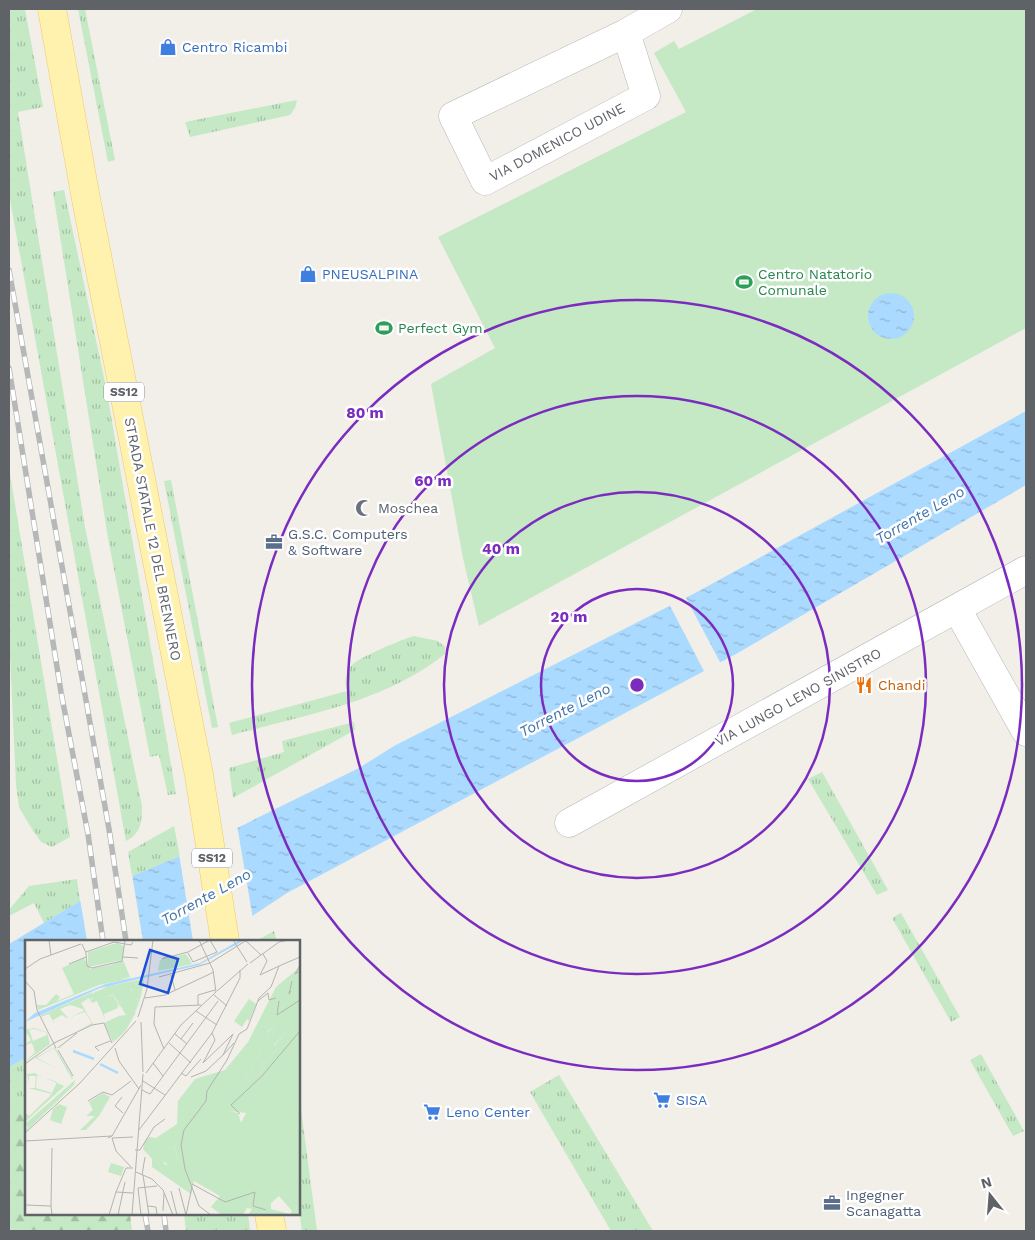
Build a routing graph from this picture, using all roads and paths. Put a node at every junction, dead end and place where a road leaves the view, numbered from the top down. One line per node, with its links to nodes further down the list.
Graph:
1 (52, 9): 8 (main road, STRADA STATALE 12 DEL BRENNERO / SS12)
2 (668, 9): 3 (street, VIA DOMENICO UDINE)
3 (626, 33): 3 (street, VIA DOMENICO UDINE)
4 (1026, 570): 5 (street, VIA LUNGO LENO SINISTRO)
5 (956, 609): 6 (street); 7 (street, VIA LUNGO LENO SINISTRO)
6 (1026, 732)
7 (569, 823)
8 (225, 940)
9 (269, 1215): 10 (main road)
10 (272, 1231)

